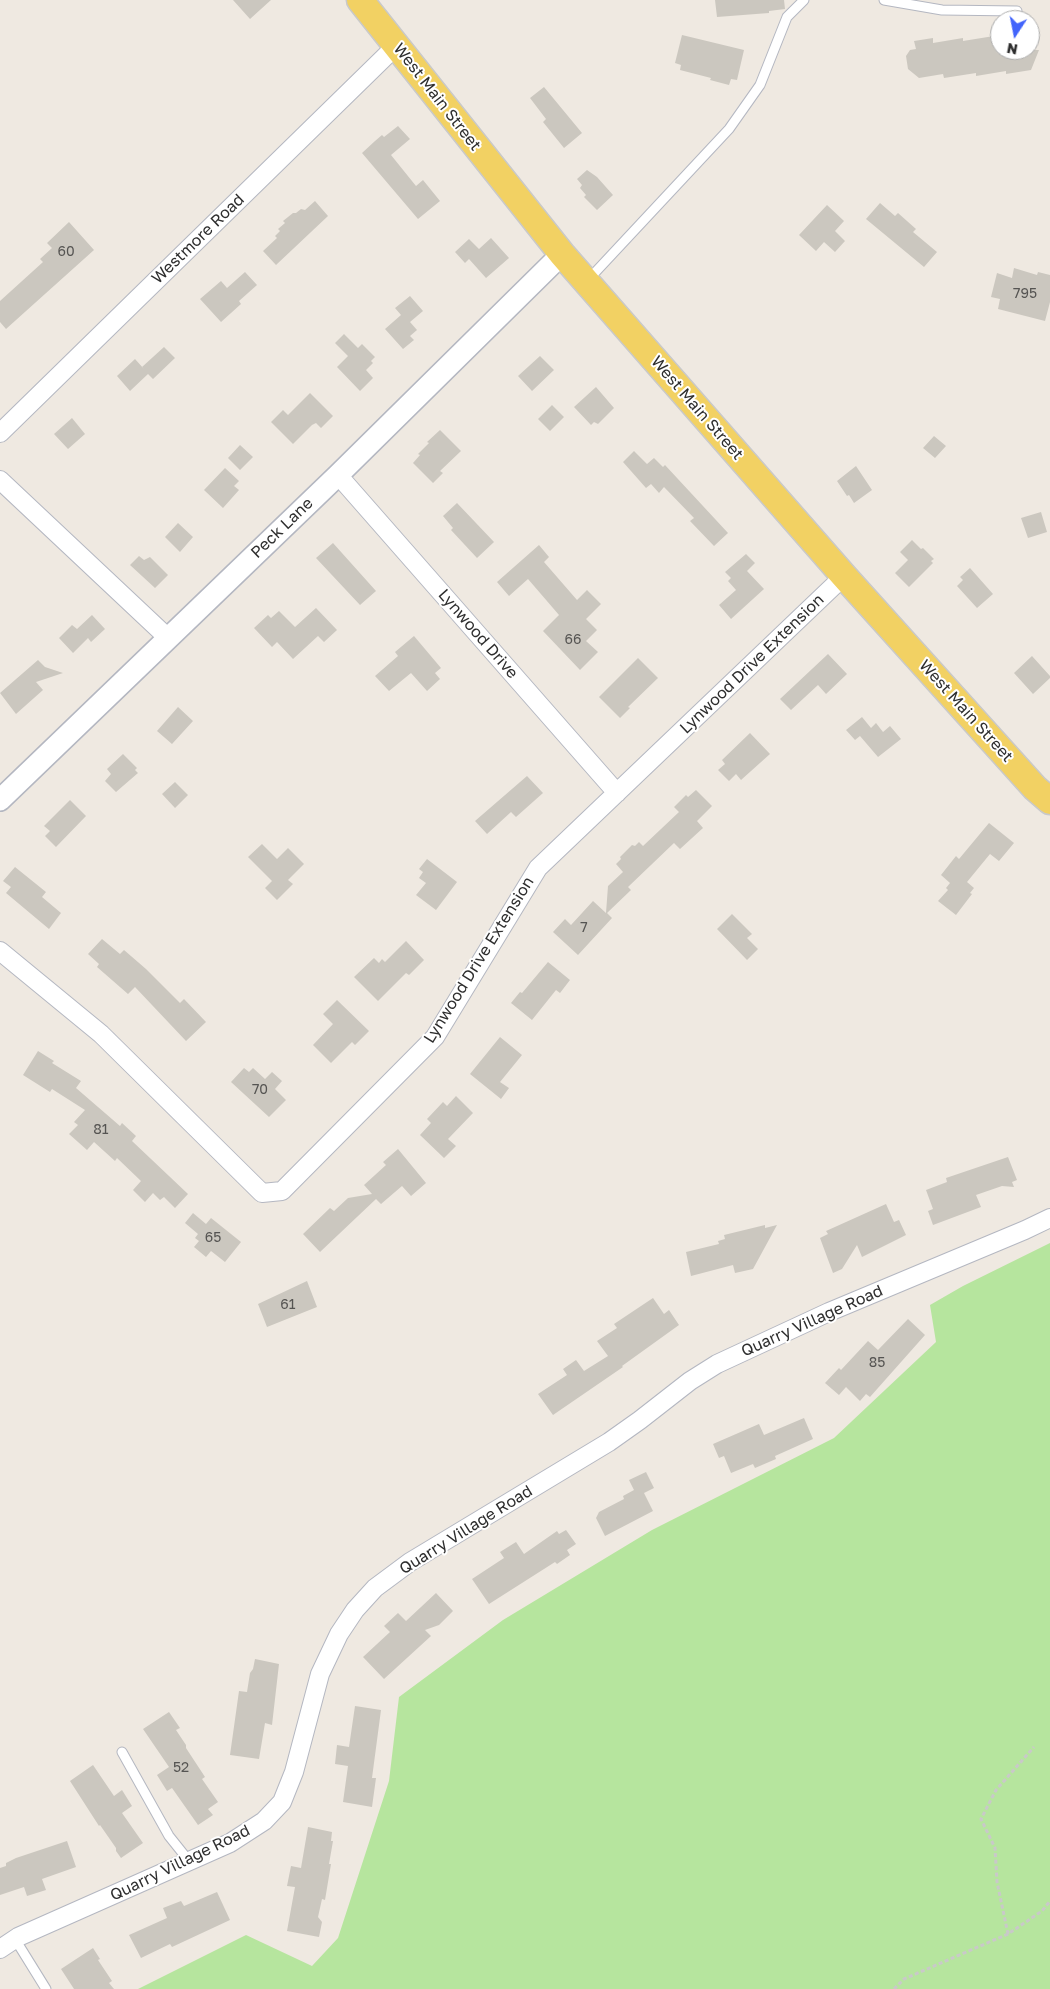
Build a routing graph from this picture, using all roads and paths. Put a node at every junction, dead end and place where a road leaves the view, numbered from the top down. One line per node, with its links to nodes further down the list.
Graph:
1 (360, 0): 5 (main road, West Main Street)
2 (804, 0): 7 (lane)
3 (884, 0): 4 (lane)
4 (990, 11)
5 (396, 46): 6 (main road, West Main Street); 8 (street, Westmore Road)
6 (562, 254): 7 (main road, West Main Street); 9 (street, Peck Lane)
7 (586, 282): 11 (main road, West Main Street)
8 (0, 432)
9 (338, 475): 12 (street, Peck Lane); 13 (street, Lynwood Drive)
10 (0, 480): 12 (street)
11 (844, 576): 13 (street, Lynwood Drive Extension); 15 (main road, West Main Street)
12 (167, 637): 14 (street, Peck Lane)
13 (617, 793): 16 (street, Lynwood Drive Extension)
14 (0, 800)
15 (1050, 801)
16 (0, 951)
17 (1050, 1218): 20 (street, Quarry Village Road)
18 (1034, 1746): 22 (path)
19 (122, 1752): 20 (lane)
20 (189, 1861): 23 (street, Quarry Village Road)
21 (1050, 1901): 22 (path)
22 (1008, 1934): 26 (path)
23 (15, 1939): 24 (street, Quarry Village Road); 25 (lane)
24 (0, 1949)
25 (46, 1989)
26 (894, 1989)

